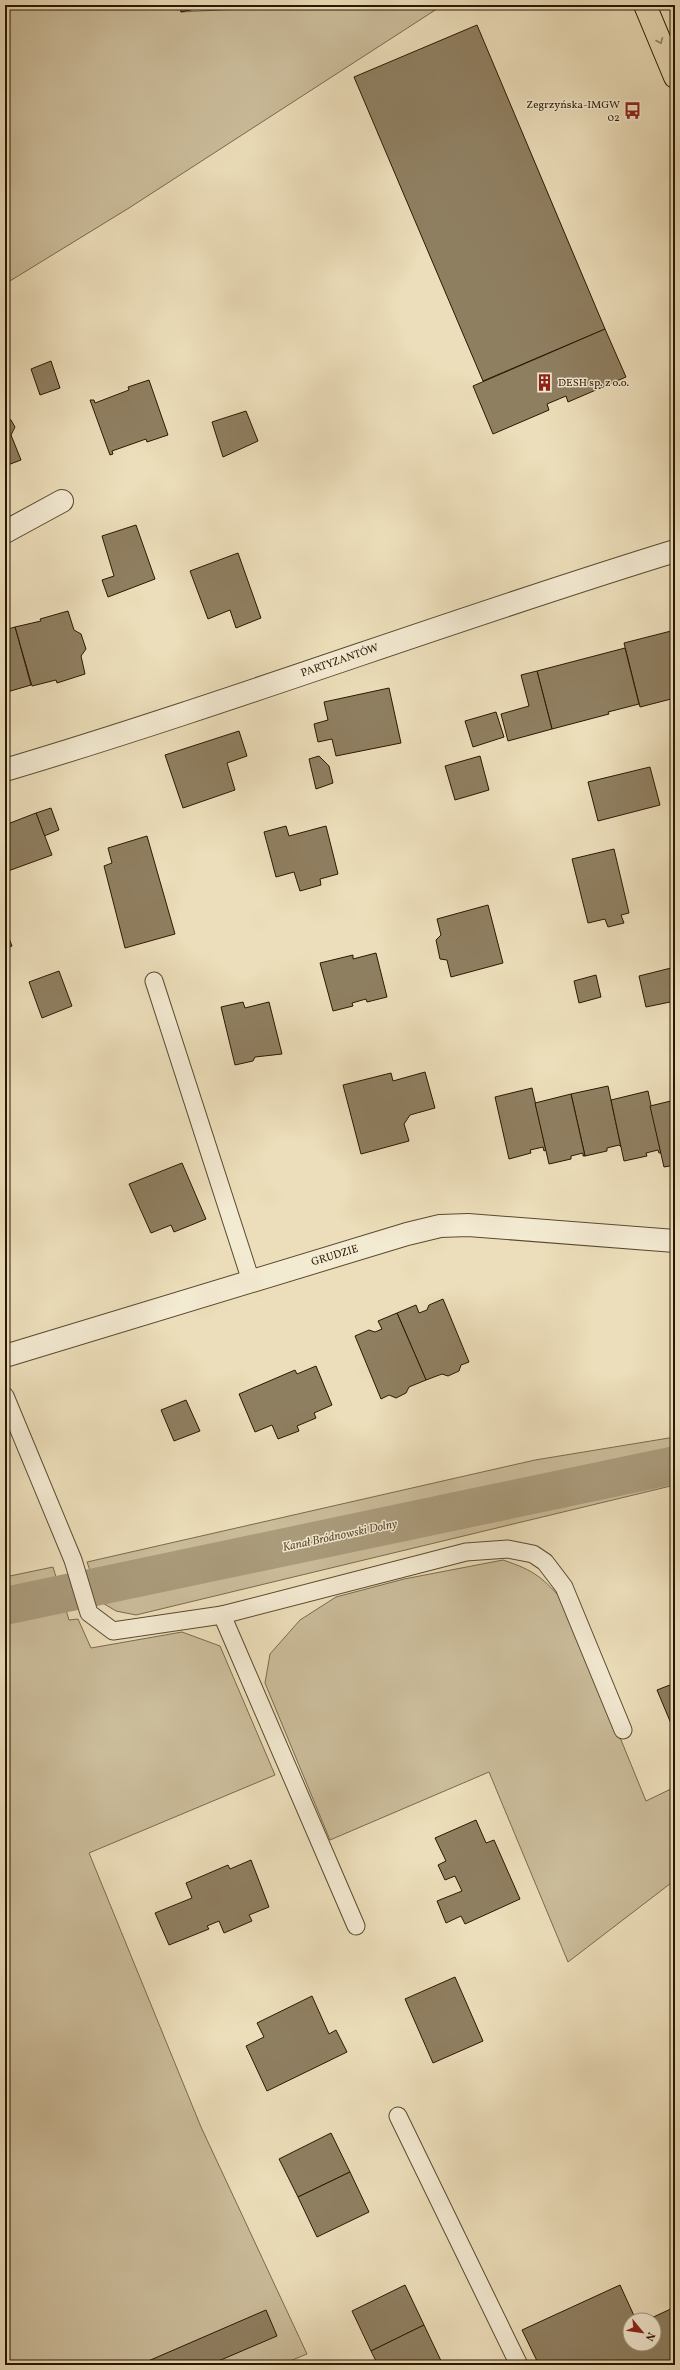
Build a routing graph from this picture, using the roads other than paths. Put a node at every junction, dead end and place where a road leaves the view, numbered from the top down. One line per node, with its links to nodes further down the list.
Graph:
1 (645, 5): 2 (main road, one-way to 2)
2 (675, 77)
3 (62, 501): 4 (street)
4 (5, 532)
5 (675, 551): 6 (street, PARTYZANTÓW)
6 (5, 770)
7 (154, 981): 9 (lane)
8 (675, 1241): 9 (street, GRUDZIE)
9 (251, 1281): 10 (street, GRUDZIE)
10 (5, 1356)
11 (5, 1396): 12 (lane)
12 (222, 1615): 13 (lane); 14 (lane)
13 (623, 1730)
14 (356, 1926)
15 (398, 2116): 16 (lane)
16 (519, 2365)

